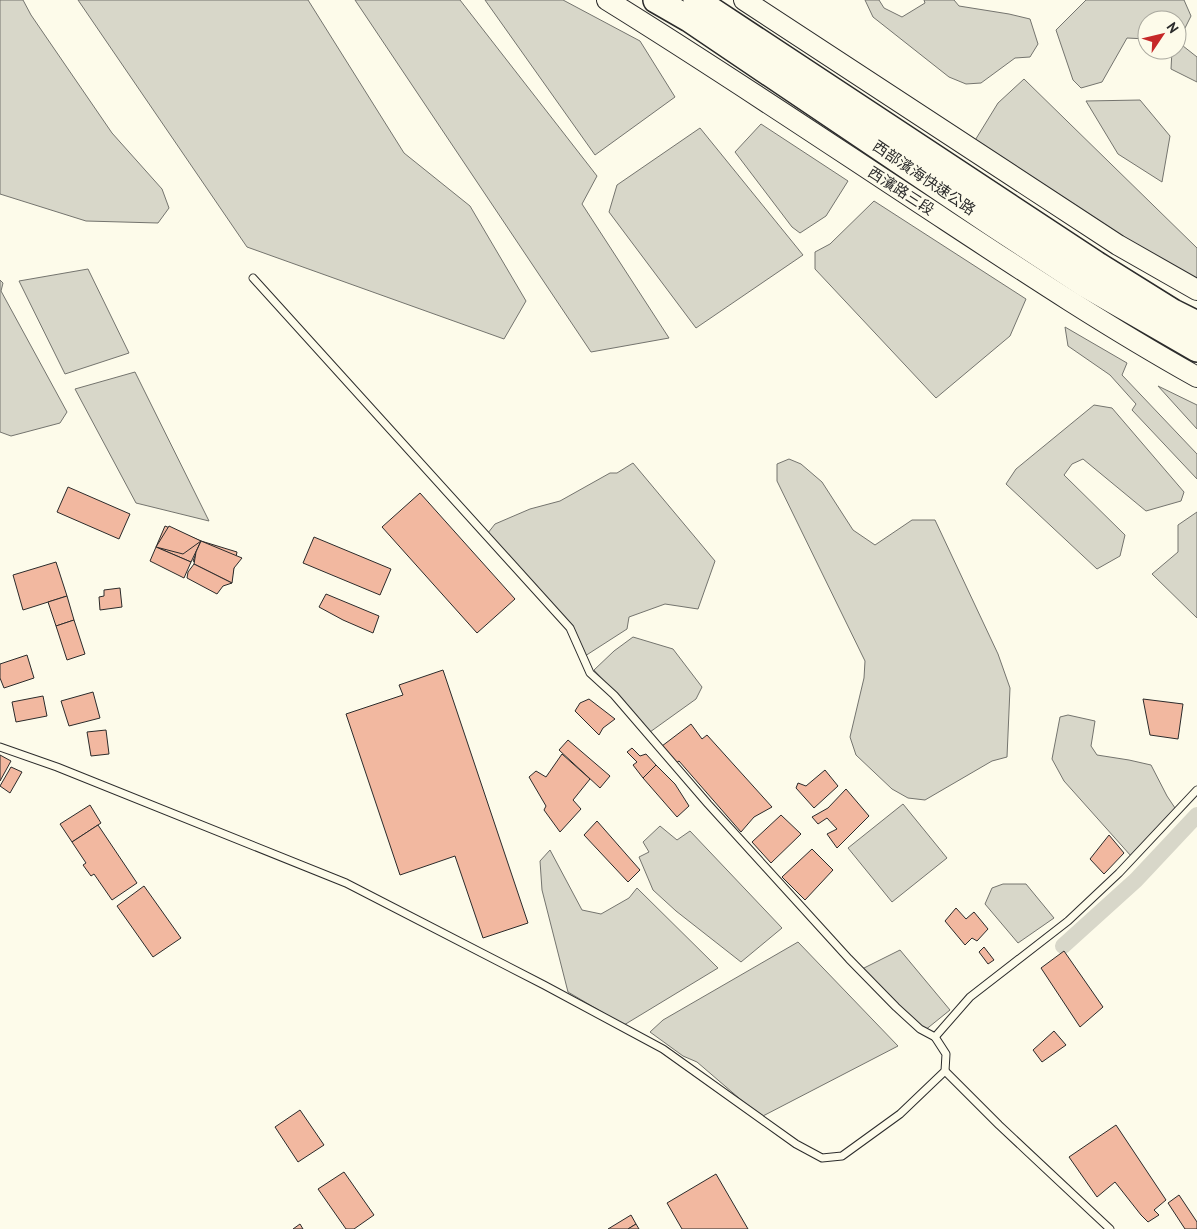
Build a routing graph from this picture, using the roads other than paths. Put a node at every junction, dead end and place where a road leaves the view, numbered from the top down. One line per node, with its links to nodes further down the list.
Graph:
1 (607, 0): 9 (street, 西濱路三段)
2 (656, 0): 8 (highway, 西部濱海快速公路)
3 (696, 0): 7 (highway, 西部濱海快速公路)
4 (744, 0): 6 (street)
5 (253, 278): 12 (lane)
6 (1197, 290)
7 (1197, 324)
8 (1197, 349)
9 (1197, 377)
10 (0, 747): 13 (lane)
11 (1197, 790): 12 (lane)
12 (935, 1037): 13 (lane)
13 (945, 1071): 14 (lane)
14 (1110, 1229)

